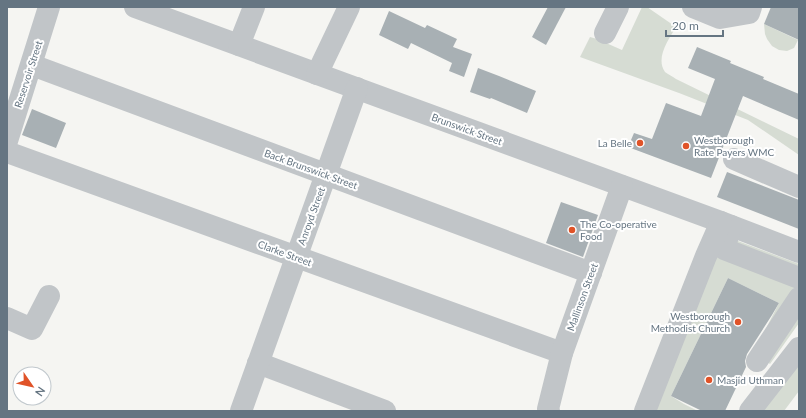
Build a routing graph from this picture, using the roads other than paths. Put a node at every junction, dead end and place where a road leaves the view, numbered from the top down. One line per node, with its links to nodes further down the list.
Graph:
1 (49, 7): 10 (street, Reservoir Street)
2 (135, 7): 9 (street, Brunswick Street)
3 (254, 7): 9 (street)
4 (349, 7): 11 (street)
5 (618, 7): 8 (street)
6 (693, 7): 7 (street)
7 (751, 7)
8 (605, 33)
9 (239, 45): 11 (street, Brunswick Street)
10 (32, 65): 13 (street, Reservoir Street); 16 (street, Back Brunswick Street)
11 (318, 74): 12 (street, Brunswick Street)
12 (356, 88): 16 (street, Anroyd Street); 17 (street, Brunswick Street)
13 (7, 141)
14 (7, 152): 21 (street, Clarke Street)
15 (734, 159): 18 (street)
16 (326, 174): 21 (street, Anroyd Street); 22 (street, Back Brunswick Street)
17 (622, 186): 19 (street, Brunswick Street); 22 (street, Mallinson Street)
18 (799, 187)
19 (726, 224): 20 (street, Brunswick Street); 23 (street); 34 (street)
20 (799, 252)
21 (296, 257): 28 (street, Clarke Street); 30 (street, Anroyd Street)
22 (591, 273): 28 (street, Mallinson Street)
23 (799, 278)
24 (49, 296): 26 (street)
25 (799, 298): 29 (street)
26 (7, 318)
27 (799, 348): 35 (street)
28 (562, 354): 33 (street, Mallinson Street)
29 (757, 361)
30 (258, 362): 31 (street, Anroyd Street); 32 (street)
31 (241, 411)
32 (385, 411)
33 (549, 411)
34 (644, 411)
35 (750, 411)

